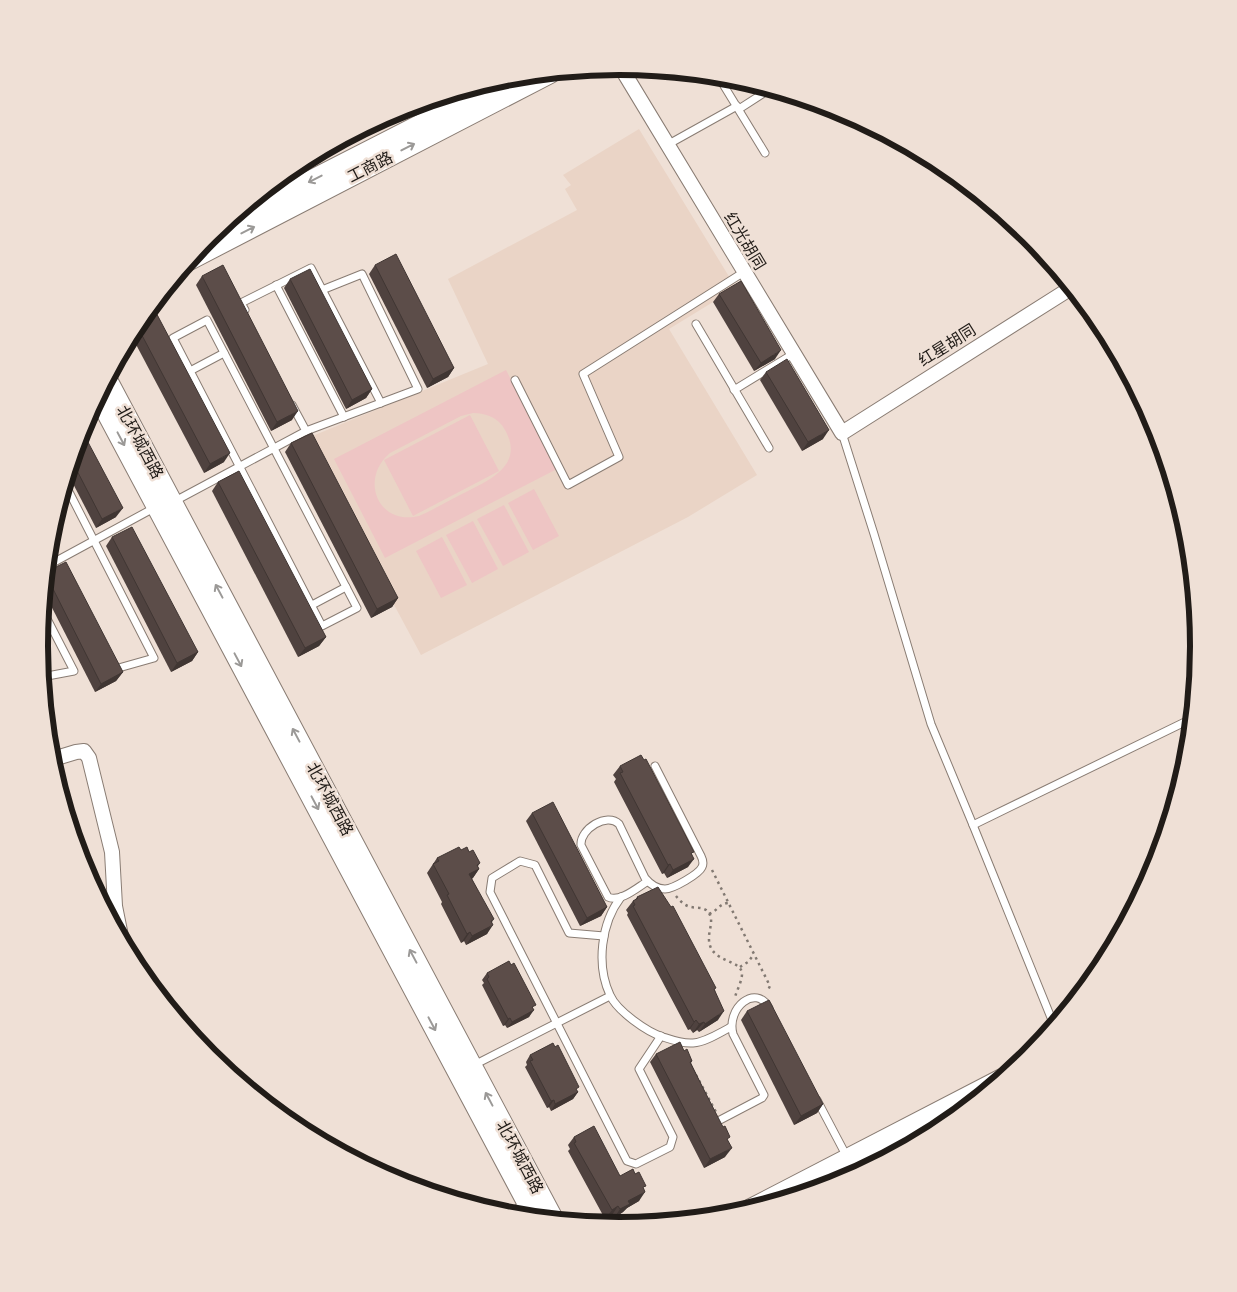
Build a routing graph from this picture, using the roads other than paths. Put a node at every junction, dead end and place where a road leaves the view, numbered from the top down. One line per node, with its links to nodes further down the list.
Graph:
1 (625, 75): 7 (street, 红光胡同)
2 (724, 85): 6 (lane)
3 (498, 88): 9 (main road, 工商路, one-way to 9)
4 (500, 88): 10 (main road, 工商路, one-way to 4)
5 (762, 93): 6 (lane)
6 (738, 107): 7 (lane); 8 (lane)
7 (666, 146): 11 (street, 红光胡同)
8 (765, 153)
9 (245, 214)
10 (208, 249)
11 (744, 272): 18 (street, 红光胡同); 20 (lane)
12 (276, 285): 13 (lane); 15 (lane); 26 (lane)
13 (322, 290): 25 (lane); 25 (lane)
14 (1066, 291): 28 (street, 红星胡同)
15 (250, 320)
16 (696, 324): 22 (lane)
17 (224, 353): 19 (lane); 19 (lane); 29 (lane)
18 (793, 354): 22 (lane); 28 (street, 红光胡同)
19 (190, 371): 31 (lane)
20 (516, 380)
21 (110, 386): 33 (main road, 北环城西路)
22 (734, 390): 30 (lane)
23 (288, 397): 27 (lane)
24 (102, 402): 33 (main road, 北环城西路, one-way to 33)
25 (381, 403): 26 (lane)
26 (344, 417): 27 (lane)
27 (306, 431): 29 (lane)
28 (842, 432): 44 (lane)
29 (274, 448): 31 (lane); 36 (lane)
30 (769, 448)
31 (240, 466): 33 (lane); 37 (lane)
32 (69, 492): 34 (lane)
33 (164, 505): 34 (lane); 55 (main road, 北环城西路)
34 (94, 541): 35 (lane); 39 (lane)
35 (53, 563)
36 (346, 587): 37 (lane); 37 (lane)
37 (312, 605)
38 (49, 622): 40 (lane)
39 (115, 668)
40 (49, 676)
41 (1185, 722): 44 (lane)
42 (58, 758): 47 (street)
43 (655, 766): 45 (lane)
44 (973, 825): 51 (lane)
45 (648, 882): 46 (lane); 46 (lane)
46 (621, 897): 48 (lane)
47 (110, 907)
48 (604, 936): 49 (lane); 52 (lane)
49 (610, 996): 52 (lane); 54 (lane)
50 (771, 1012): 53 (lane)
51 (1051, 1018)
52 (557, 1023): 54 (lane); 55 (lane)
53 (731, 1027): 54 (lane); 58 (lane)
54 (661, 1036)
55 (465, 1070): 61 (main road, 北环城西路); 62 (main road, 北环城西路, one-way to 55)
56 (811, 1089): 59 (lane)
57 (974, 1092): 59 (street)
58 (720, 1120)
59 (847, 1157): 60 (street)
60 (775, 1195)
61 (523, 1209)
62 (549, 1213)

